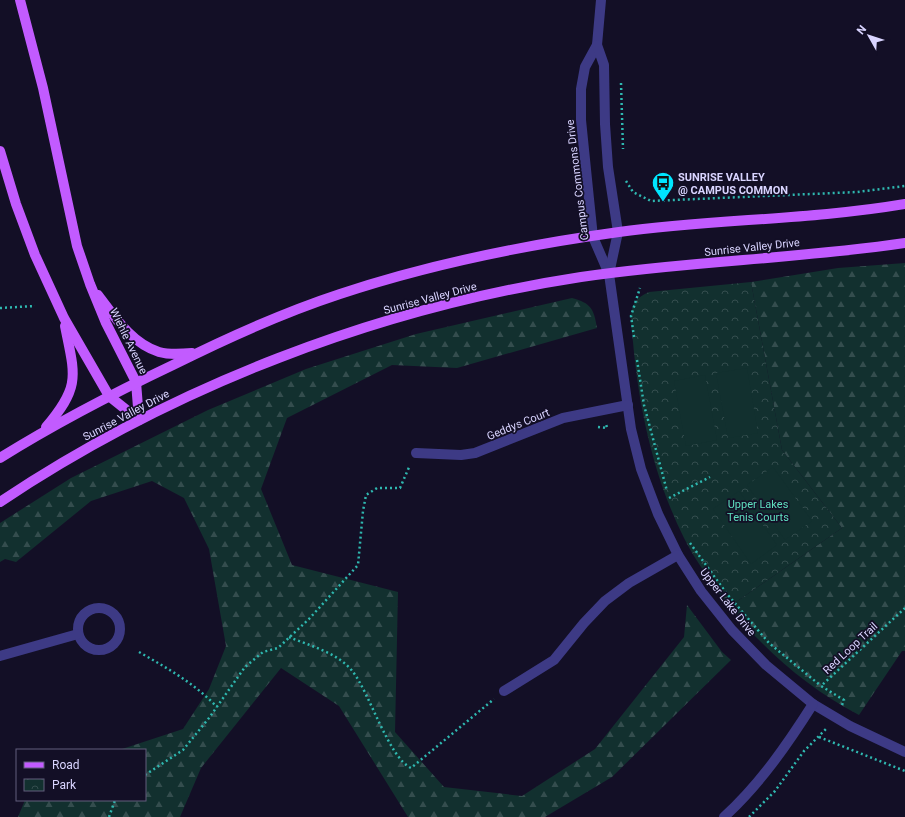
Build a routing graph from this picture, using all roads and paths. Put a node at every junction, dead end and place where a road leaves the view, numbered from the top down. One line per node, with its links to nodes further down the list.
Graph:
1 (20, 0): 14 (main road, Wiehle Avenue)
2 (601, 0): 3 (street, Campus Commons Drive)
3 (597, 45): 10 (street, Campus Commons Drive); 11 (street, Campus Commons Drive)
4 (621, 83): 6 (path)
5 (0, 151): 18 (main road)
6 (623, 155)
7 (624, 179): 8 (path)
8 (905, 186)
9 (905, 204): 10 (main road)
10 (618, 232): 11 (main road); 13 (street, Campus Commons Drive)
11 (594, 237): 13 (street, Campus Commons Drive); 20 (main road)
12 (905, 243): 13 (main road, Sunrise Valley Drive)
13 (609, 274): 24 (street, Upper Lake Drive); 25 (main road, Sunrise Valley Drive)
14 (90, 284): 20 (main road); 22 (main road, Wiehle Avenue)
15 (640, 288): 19 (path)
16 (35, 306): 17 (path)
17 (0, 308)
18 (64, 318): 23 (main road); 26 (main road)
19 (635, 342)
20 (198, 352): 22 (main road)
21 (637, 355): 30 (path)
22 (136, 382): 23 (main road); 25 (main road, Wiehle Avenue)
23 (109, 396): 25 (main road); 26 (main road)
24 (628, 405): 27 (street, Geddys Court); 34 (street, Upper Lake Drive)
25 (139, 420): 31 (main road, Sunrise Valley Drive)
26 (42, 432): 28 (main road)
27 (416, 453): 37 (path)
28 (0, 458)
29 (710, 477): 30 (path)
30 (669, 498): 32 (path)
31 (0, 502)
32 (671, 505)
33 (685, 537): 40 (path)
34 (678, 555): 41 (street); 42 (street, Upper Lake Drive)
35 (905, 608): 40 (path, Red Loop Trail)
36 (78, 634): 36 (street); 39 (street)
37 (289, 637): 41 (path); 43 (path)
38 (139, 652): 43 (path)
39 (0, 656)
40 (821, 686): 44 (path, Red Loop Trail)
41 (504, 691)
42 (813, 704): 44 (street, Upper Lake Drive); 51 (street)
43 (217, 707): 48 (path)
44 (835, 718): 45 (path, Red Loop Trail); 46 (street, Upper Lake Drive)
45 (819, 737): 47 (path); 52 (path, Red Loop Trail)
46 (905, 752)
47 (905, 770)
48 (146, 774)
49 (115, 801): 50 (path)
50 (109, 817)
51 (724, 817)
52 (749, 817)

